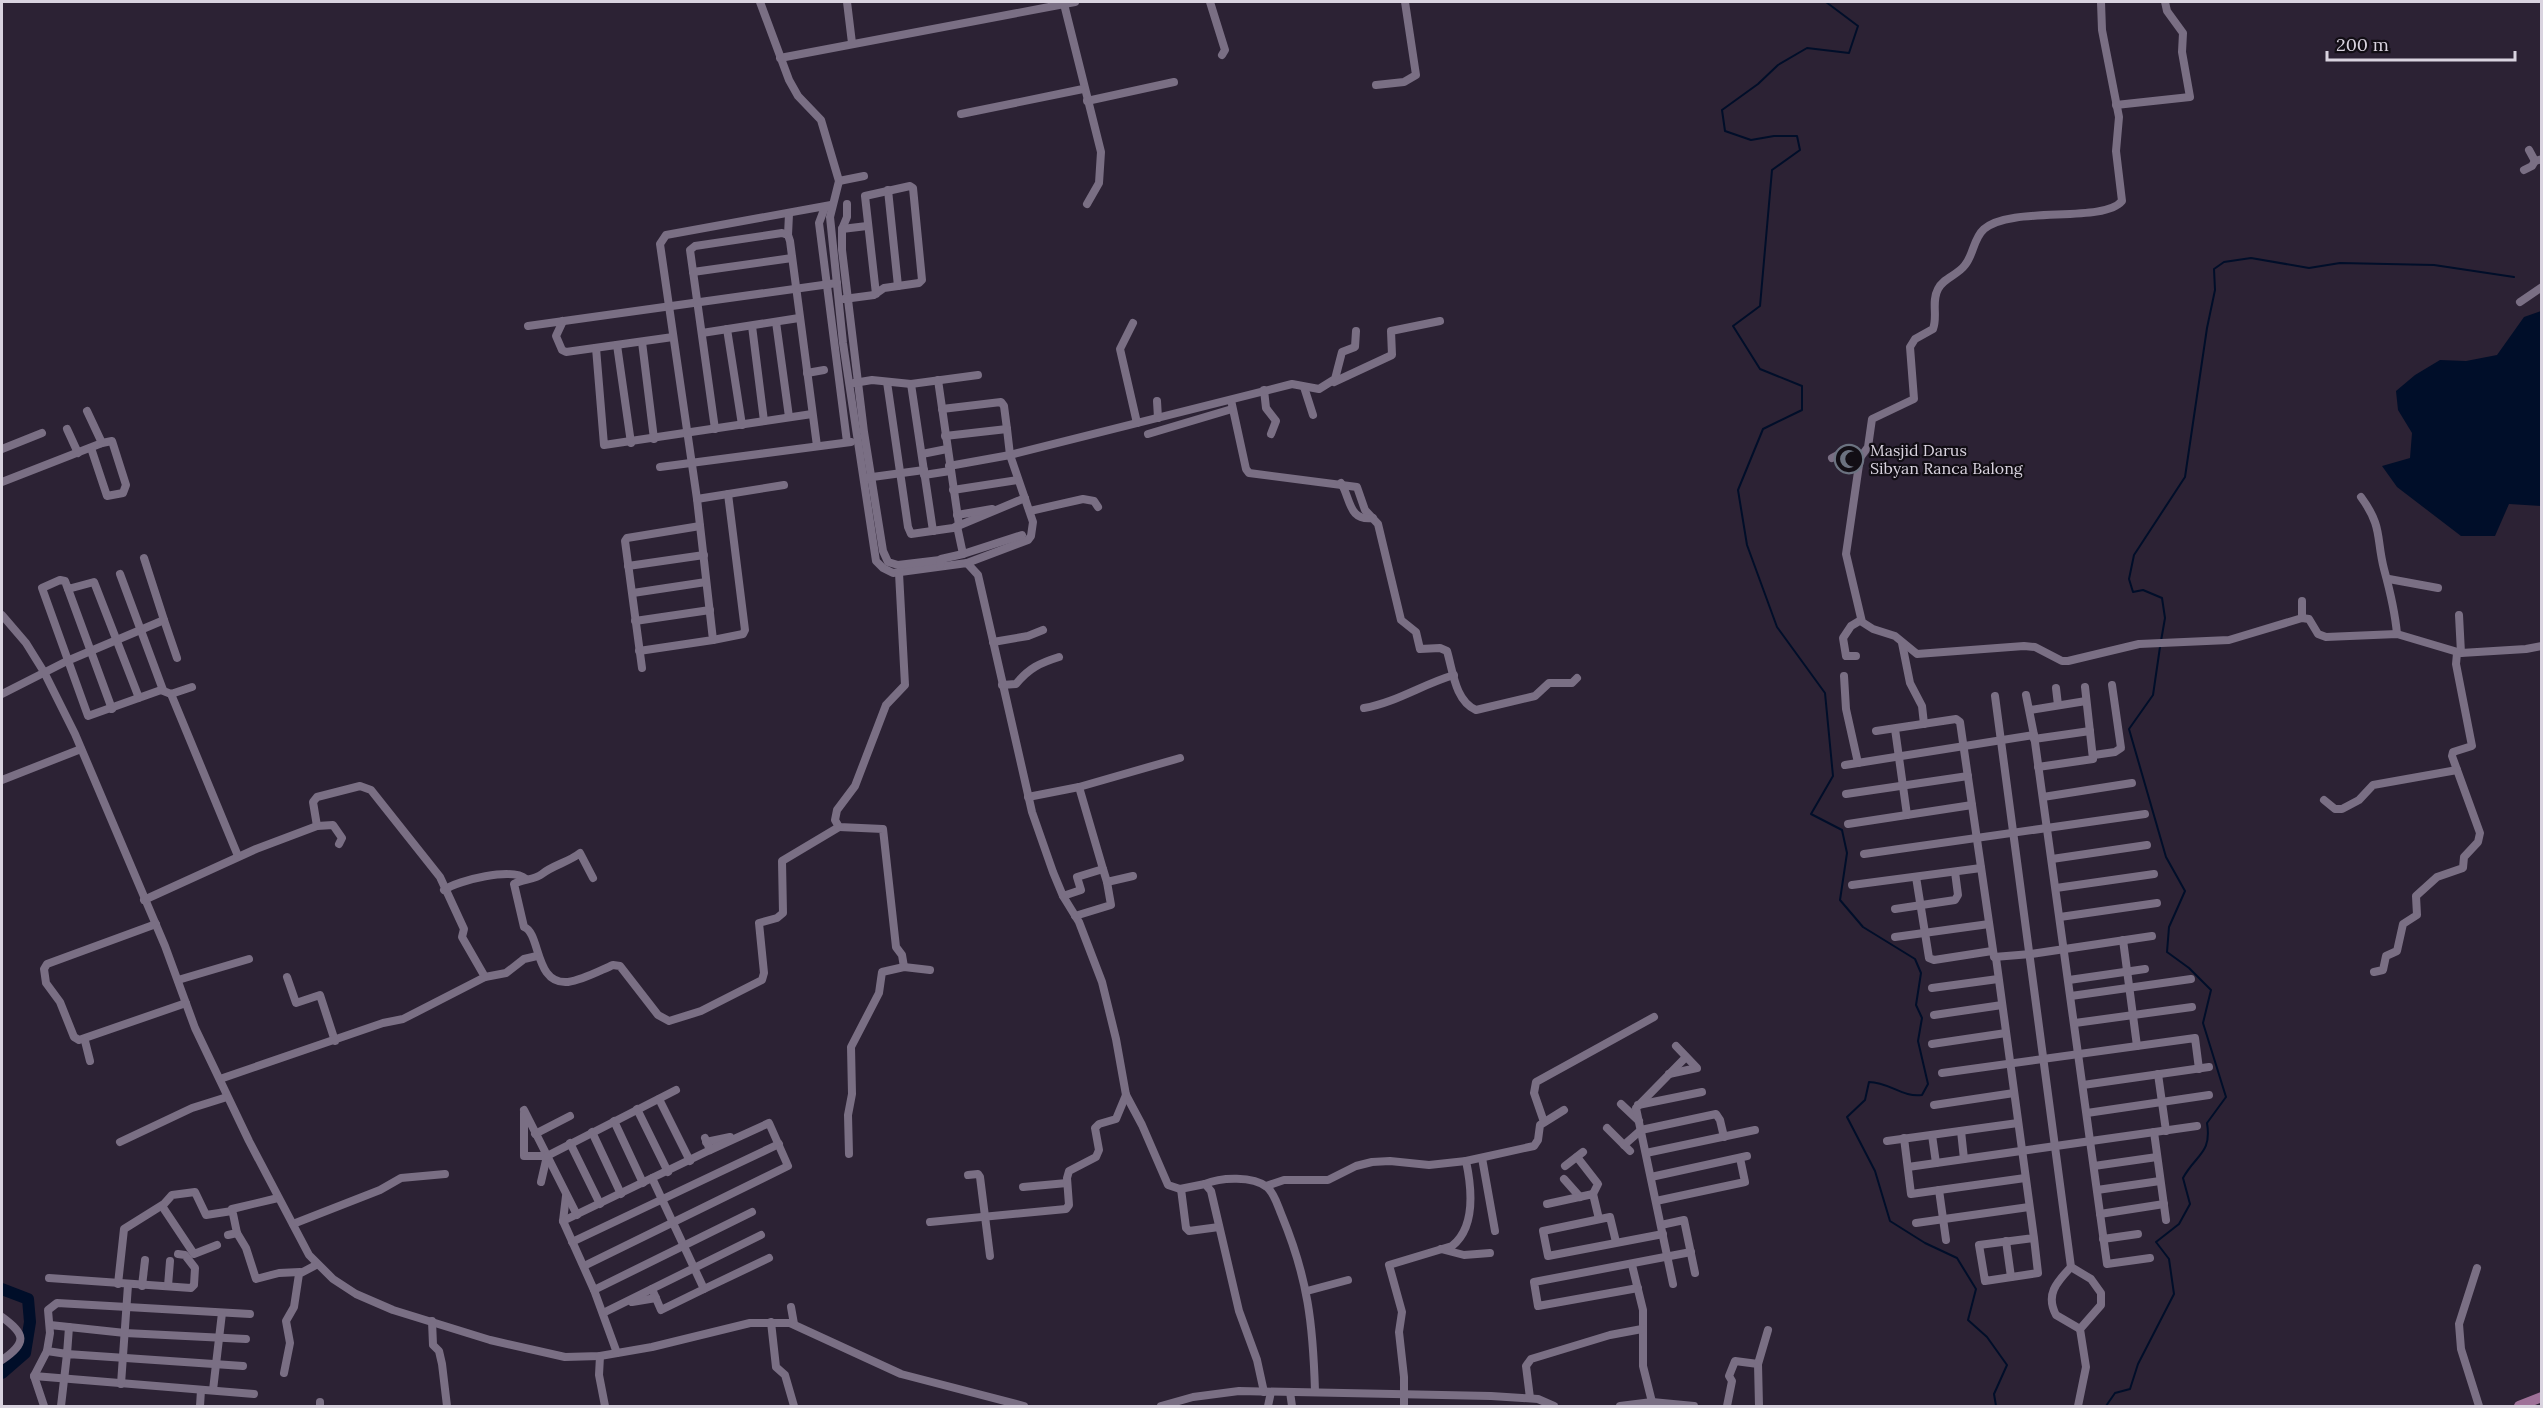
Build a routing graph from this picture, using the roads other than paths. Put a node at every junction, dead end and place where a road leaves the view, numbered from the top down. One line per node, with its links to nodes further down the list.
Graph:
1 (760, 2): 11 (street)
2 (847, 2): 9 (street)
3 (1075, 2): 8 (street)
4 (1210, 2): 10 (street)
5 (1405, 2): 13 (street)
6 (2101, 2): 16 (street)
7 (2165, 2): 16 (street)
8 (1064, 4): 9 (street); 14 (street)
9 (852, 43): 11 (street)
10 (1222, 55)
11 (780, 58): 22 (street)
12 (1174, 82): 15 (street)
13 (1376, 85)
14 (1083, 89): 15 (street); 17 (street)
15 (1087, 101): 25 (street)
16 (2116, 105): 97 (street)
17 (961, 114)
18 (2529, 150): 19 (street)
19 (2538, 160): 20 (street)
20 (2524, 170)
21 (864, 176): 22 (street)
22 (839, 181): 26 (street)
23 (888, 190): 28 (street); 34 (street); 34 (street)
24 (847, 204): 29 (street)
25 (1087, 204)
26 (828, 206): 27 (street); 33 (street)
27 (789, 214): 30 (street); 41 (street)
28 (867, 226): 29 (street); 37 (street)
29 (842, 229): 33 (street)
30 (788, 235): 31 (street); 32 (street)
31 (792, 258): 32 (street); 36 (street)
32 (693, 272): 40 (street)
33 (836, 279): 36 (street); 38 (street); 60 (street)
34 (898, 286): 37 (street)
35 (2541, 287): 39 (street)
36 (796, 290): 40 (street); 42 (street)
37 (876, 294): 38 (street)
38 (844, 299): 60 (street)
39 (2520, 302)
40 (698, 303): 41 (street); 51 (street)
41 (669, 308): 43 (street); 52 (street)
42 (799, 318): 45 (street); 57 (street)
43 (562, 321): 47 (street); 55 (street)
44 (1440, 321): 62 (street)
45 (776, 322): 48 (street); 72 (street)
46 (1133, 323): 75 (street)
47 (528, 326)
48 (752, 326): 49 (street); 74 (street)
49 (727, 329): 51 (street); 76 (street)
50 (1356, 331): 62 (street)
51 (702, 333): 78 (street)
52 (673, 338): 53 (street); 81 (street)
53 (642, 342): 54 (street); 86 (street)
54 (617, 345): 55 (street); 89 (street)
55 (596, 348): 89 (street)
56 (824, 370): 57 (street)
57 (807, 373): 70 (street)
58 (978, 375): 59 (street)
59 (938, 380): 63 (street); 68 (street)
60 (848, 381): 61 (street); 84 (street); 87 (street)
61 (887, 382): 63 (street); 102 (street)
62 (1331, 383): 64 (street)
63 (911, 384): 95 (street)
64 (1304, 387): 65 (street); 71 (street)
65 (1264, 390): 67 (street); 83 (street)
66 (1157, 401): 73 (street)
67 (1232, 404): 73 (street); 82 (street); 107 (street)
68 (942, 409): 79 (street); 85 (street)
69 (87, 411): 88 (street)
70 (812, 414): 72 (street); 90 (street)
71 (1313, 415)
72 (789, 417): 74 (street)
73 (1158, 418): 75 (street)
74 (764, 421): 76 (street)
75 (1137, 423): 96 (street)
76 (742, 425): 78 (street)
77 (67, 429): 94 (street)
78 (715, 429): 81 (street)
79 (1007, 429): 85 (street); 96 (street)
80 (42, 433): 92 (street)
81 (686, 434): 86 (street); 99 (street)
82 (1148, 434)
83 (1271, 434)
84 (859, 436): 87 (street); 104 (street)
85 (945, 436): 93 (street)
86 (654, 439): 89 (street)
87 (847, 442): 90 (street)
88 (102, 443): 91 (street); 91 (street)
89 (631, 443)
90 (818, 447): 99 (street)
91 (91, 448): 94 (street)
92 (2, 449)
93 (947, 449): 95 (street); 101 (street)
94 (78, 453): 106 (street)
95 (922, 454): 103 (street)
96 (1010, 455): 101 (street); 105 (street)
97 (1861, 455): 98 (street); 142 (street)
98 (1832, 458)
99 (690, 465): 100 (street); 113 (street)
100 (660, 467)
101 (950, 468): 103 (street); 109 (street)
102 (900, 472): 103 (street); 104 (street); 121 (street)
103 (924, 472): 121 (street)
104 (867, 478): 126 (street); 129 (street)
105 (1018, 480): 109 (street); 112 (street)
106 (2, 482)
107 (1341, 483): 118 (street); 118 (street)
108 (784, 485): 110 (street)
109 (953, 490): 117 (street)
110 (728, 494): 113 (street); 148 (street)
111 (2361, 497): 131 (street)
112 (1025, 498): 115 (street); 116 (street)
113 (697, 499): 119 (street)
114 (1098, 507): 116 (street)
115 (999, 508): 117 (street); 120 (street)
116 (1030, 511): 127 (street)
117 (957, 515): 120 (street)
118 (1373, 518): 161 (street)
119 (700, 526): 124 (street); 128 (street)
120 (958, 526): 121 (street); 123 (street)
121 (933, 531)
122 (1022, 535): 123 (street)
123 (963, 554): 126 (street)
124 (704, 555): 128 (street); 132 (street)
125 (144, 558): 141 (street)
126 (940, 563): 127 (street); 129 (street)
127 (967, 563): 149 (street)
128 (628, 566): 135 (street)
129 (898, 573): 208 (street)
130 (120, 574): 144 (street)
131 (2389, 579): 133 (street); 146 (street)
132 (706, 582): 135 (street); 137 (street)
133 (2438, 588)
134 (68, 589): 147 (street); 152 (street); 158 (street)
135 (633, 593): 143 (street)
136 (2302, 601): 140 (street)
137 (710, 610): 143 (street); 148 (street)
138 (2, 615): 160 (street)
139 (2459, 615): 154 (street)
140 (2302, 618): 146 (street); 150 (street)
141 (164, 620): 144 (street); 157 (street)
142 (1861, 620): 150 (street); 155 (street)
143 (635, 621): 153 (street)
144 (141, 628): 147 (street); 169 (street)
145 (1043, 630): 149 (street)
146 (2397, 634): 154 (street)
147 (116, 639): 152 (street); 173 (street)
148 (713, 640): 153 (street)
149 (993, 642): 164 (street)
150 (1902, 643): 179 (street)
151 (2541, 646): 154 (street)
152 (91, 651): 158 (street); 177 (street)
153 (639, 651): 159 (street)
154 (2459, 653): 193 (street)
155 (1856, 656)
156 (1059, 657): 164 (street)
157 (177, 658)
158 (67, 661): 160 (street); 177 (street)
159 (642, 668)
160 (44, 672): 170 (street); 186 (street)
161 (1454, 675): 163 (street); 176 (street)
162 (1844, 676): 190 (street)
163 (1577, 678)
164 (1002, 685): 200 (street)
165 (2112, 685): 187 (street)
166 (192, 687): 169 (street)
167 (2085, 687): 174 (street)
168 (2056, 688): 175 (street)
169 (167, 692): 173 (street); 215 (street)
170 (2, 694)
171 (2026, 695): 178 (street)
172 (1995, 696): 184 (street)
173 (140, 698): 177 (street)
174 (2086, 701): 175 (street); 182 (street)
175 (2058, 705): 178 (street)
176 (1364, 708)
177 (112, 709)
178 (2030, 710): 183 (street)
179 (1924, 724): 180 (street); 185 (street)
180 (1895, 729): 181 (street); 188 (street)
181 (1876, 731)
182 (2090, 731): 183 (street); 187 (street)
183 (2034, 737): 184 (street); 192 (street)
184 (2001, 740): 185 (street); 210 (street)
185 (1964, 747): 188 (street); 194 (street)
186 (81, 749): 195 (street); 230 (street)
187 (2094, 755): 192 (street)
188 (1899, 757): 190 (street); 197 (street)
189 (1180, 758): 198 (street)
190 (1858, 764): 191 (street)
191 (1845, 765)
192 (2038, 767): 201 (street)
193 (2457, 770): 202 (street); 251 (street)
194 (1968, 776): 197 (street); 203 (street)
195 (2, 780)
196 (2132, 783): 201 (street)
197 (1903, 786): 199 (street); 205 (street)
198 (1079, 787): 200 (street); 218 (street)
199 (1846, 794)
200 (1029, 797): 229 (street)
201 (2043, 797): 209 (street)
202 (2324, 800)
203 (1972, 806): 205 (street); 211 (street)
204 (2145, 814): 209 (street)
205 (1907, 815): 206 (street)
206 (1848, 824)
207 (317, 826): 212 (street); 215 (street); 228 (street)
208 (839, 827): 245 (street); 247 (street)
209 (2047, 828): 210 (street); 216 (street)
210 (2013, 833): 211 (street); 244 (street)
211 (1977, 839): 214 (street); 217 (street)
212 (339, 844)
213 (2147, 845): 216 (street)
214 (1864, 854)
215 (238, 856): 230 (street)
216 (2052, 859): 227 (street)
217 (1981, 868): 219 (street); 237 (street)
218 (1103, 869): 225 (street); 229 (street)
219 (1955, 872): 222 (street); 232 (street)
220 (2154, 874): 227 (street)
221 (1133, 876): 225 (street)
222 (1916, 877): 226 (street); 232 (street)
223 (592, 878): 224 (street)
224 (526, 879): 228 (street); 245 (street)
225 (1107, 882): 234 (street)
226 (1852, 885)
227 (2056, 888): 235 (street)
228 (444, 890): 253 (street)
229 (1063, 897): 234 (street)
230 (144, 900): 236 (street)
231 (2157, 903): 235 (street)
232 (1920, 906): 233 (street); 238 (street)
233 (1895, 909)
234 (1075, 916): 290 (street)
235 (2060, 917): 242 (street)
236 (156, 924): 256 (street); 269 (street)
237 (1989, 924): 238 (street); 243 (street)
238 (1925, 933): 240 (street); 243 (street)
239 (2152, 936): 241 (street)
240 (1895, 937)
241 (2123, 940): 242 (street); 250 (street)
242 (2065, 948): 244 (street); 257 (street)
243 (1994, 954): 244 (street); 254 (street)
244 (2031, 954): 276 (street)
245 (537, 956): 253 (street)
246 (249, 959): 256 (street)
247 (904, 967): 249 (street); 326 (street)
248 (2145, 969): 250 (street)
249 (930, 970)
250 (2127, 972): 257 (street); 259 (street)
251 (2374, 972)
252 (287, 977): 270 (street)
253 (485, 977): 270 (street)
254 (1998, 979): 258 (street); 262 (street)
255 (2191, 979): 259 (street)
256 (178, 980): 261 (street)
257 (2069, 980): 260 (street)
258 (1932, 988)
259 (2129, 988): 260 (street); 265 (street)
260 (2071, 996): 267 (street)
261 (186, 1002): 269 (street); 284 (street)
262 (2002, 1005): 264 (street); 268 (street)
263 (2192, 1007): 265 (street)
264 (1934, 1015)
265 (2133, 1015): 267 (street); 273 (street)
266 (1654, 1017): 304 (street)
267 (2075, 1023): 274 (street)
268 (2006, 1034): 271 (street); 278 (street)
269 (85, 1041): 277 (street)
270 (335, 1041): 284 (street)
271 (1932, 1044)
272 (1676, 1046): 275 (street)
273 (2137, 1046): 274 (street); 280 (street)
274 (2079, 1054): 276 (street); 286 (street)
275 (1686, 1057): 282 (street); 282 (street)
276 (2043, 1059): 278 (street); 323 (street)
277 (90, 1061)
278 (2010, 1064): 281 (street); 289 (street)
279 (2209, 1067): 280 (street)
280 (2199, 1069): 283 (street)
281 (1942, 1073)
282 (1668, 1074): 285 (street)
283 (2158, 1074): 286 (street); 295 (street)
284 (220, 1079): 292 (street)
285 (1661, 1082): 294 (street); 297 (street)
286 (2083, 1085): 301 (street)
287 (676, 1090): 293 (street)
288 (1702, 1092): 294 (street)
289 (2014, 1093): 298 (street); 305 (street)
290 (1126, 1095): 347 (street); 351 (street)
291 (2209, 1095): 295 (street)
292 (227, 1097): 319 (street); 358 (street)
293 (659, 1099): 299 (street); 331 (street)
294 (1665, 1100): 297 (street)
295 (2162, 1102): 301 (street); 311 (street)
296 (1621, 1104): 306 (street)
297 (1638, 1105): 306 (street)
298 (1934, 1105)
299 (637, 1109): 303 (street); 337 (street)
300 (1564, 1110): 304 (street)
301 (2086, 1113): 320 (street)
302 (570, 1116): 314 (street)
303 (614, 1121): 312 (street); 346 (street)
304 (1545, 1122): 329 (street)
305 (2018, 1123): 310 (street); 324 (street)
306 (1640, 1126): 308 (street); 316 (street); 325 (street)
307 (2197, 1126): 311 (street)
308 (1607, 1128)
309 (1755, 1130): 316 (street)
310 (1961, 1131): 315 (street); 330 (street)
311 (2166, 1131): 313 (street)
312 (592, 1132): 321 (street); 354 (street)
313 (2154, 1132): 320 (street); 328 (street)
314 (535, 1134): 327 (street); 327 (street)
315 (1932, 1134): 317 (street); 333 (street)
316 (1724, 1137): 325 (street)
317 (1904, 1138): 318 (street); 336 (street)
318 (1887, 1141)
319 (120, 1142)
320 (2090, 1142): 323 (street); 335 (street)
321 (570, 1143): 327 (street); 361 (street)
322 (779, 1144): 331 (street); 359 (street); 378 (street)
323 (2054, 1146): 324 (street); 405 (street)
324 (2022, 1151): 330 (street); 342 (street)
325 (1646, 1153): 340 (street)
326 (849, 1154)
327 (546, 1156): 345 (street); 356 (street)
328 (2157, 1157): 335 (street); 344 (street)
329 (1482, 1158): 332 (street); 381 (street)
330 (1964, 1159): 333 (street)
331 (690, 1161): 337 (street)
332 (1466, 1161): 349 (street); 392 (street)
333 (1936, 1163): 336 (street)
334 (1565, 1166): 355 (street)
335 (2094, 1166): 353 (street)
336 (1908, 1167): 352 (street)
337 (668, 1172): 341 (street)
338 (445, 1174): 377 (street)
339 (968, 1175): 370 (street)
340 (1651, 1177): 360 (street); 360 (street)
341 (652, 1178): 346 (street); 359 (street)
342 (2025, 1178): 352 (street); 365 (street)
343 (1564, 1179): 357 (street)
344 (2160, 1180): 353 (street); 363 (street)
345 (541, 1182)
346 (643, 1183): 354 (street)
347 (1067, 1183): 350 (street); 370 (street)
348 (1205, 1184): 349 (street); 351 (street); 379 (street)
349 (1266, 1186): 421 (street)
350 (1023, 1187)
351 (1181, 1189): 379 (street)
352 (1939, 1190): 372 (street)
353 (2097, 1190): 368 (street)
354 (621, 1194): 361 (street)
355 (1593, 1194): 357 (street); 371 (street)
356 (566, 1196): 369 (street); 374 (street)
357 (1580, 1197): 362 (street)
358 (278, 1198): 366 (street); 377 (street)
359 (662, 1199): 378 (street); 388 (street)
360 (1656, 1202): 380 (street)
361 (600, 1204): 369 (street)
362 (1546, 1204)
363 (2164, 1204): 368 (street); 373 (street)
364 (162, 1206): 366 (street); 390 (street); 413 (street)
365 (2030, 1208): 372 (street); 384 (street)
366 (232, 1211): 408 (street)
367 (752, 1212): 391 (street)
368 (2100, 1214): 385 (street)
369 (577, 1215): 374 (street)
370 (984, 1218): 375 (street); 396 (street)
371 (1599, 1219): 389 (street); 389 (street)
372 (1944, 1220): 376 (street); 386 (street)
373 (2166, 1220)
374 (563, 1221): 388 (street)
375 (930, 1222)
376 (1916, 1223)
377 (293, 1224): 402 (street)
378 (672, 1224): 391 (street); 404 (street)
379 (1218, 1227): 456 (street)
380 (1662, 1230): 389 (street); 393 (street); 397 (street)
381 (1495, 1231)
382 (2138, 1234): 385 (street)
383 (761, 1235): 406 (street)
384 (2034, 1238): 387 (street); 410 (street)
385 (2103, 1239): 399 (street)
386 (1946, 1240)
387 (2006, 1241): 410 (street); 410 (street)
388 (572, 1242): 404 (street)
389 (1616, 1242)
390 (217, 1245)
391 (683, 1246): 406 (street); 420 (street)
392 (1441, 1249): 394 (street); 458 (street)
393 (1691, 1252): 397 (street); 409 (street)
394 (1490, 1253)
395 (178, 1254): 417 (street)
396 (990, 1256)
397 (1668, 1257): 403 (street); 414 (street)
398 (769, 1258): 419 (street)
399 (2150, 1258)
400 (145, 1260): 416 (street)
401 (170, 1261): 417 (street)
402 (316, 1265): 408 (street); 429 (street)
403 (1632, 1265): 418 (street); 418 (street)
404 (584, 1266): 420 (street)
405 (2071, 1267): 435 (street); 435 (street)
406 (694, 1268): 419 (street); 422 (street)
407 (2477, 1268): 480 (street)
408 (300, 1272): 449 (street)
409 (1695, 1273)
410 (2012, 1277)
411 (49, 1278): 413 (street)
412 (1348, 1280): 421 (street)
413 (118, 1284): 415 (street)
414 (1673, 1284)
415 (128, 1285): 416 (street); 423 (street)
416 (142, 1286): 417 (street)
417 (168, 1286)
418 (1638, 1288): 434 (street)
419 (704, 1289): 422 (street)
420 (594, 1290): 426 (street)
421 (1307, 1291): 455 (street)
422 (654, 1293): 426 (street)
423 (127, 1307): 425 (street); 432 (street); 437 (street)
424 (791, 1307): 431 (street)
425 (222, 1313): 427 (street); 438 (street)
426 (603, 1313): 441 (street)
427 (250, 1314)
428 (2, 1317): 444 (street)
429 (432, 1321): 443 (street); 467 (street)
430 (771, 1322): 431 (street); 441 (street); 469 (street)
431 (794, 1324): 470 (street)
432 (50, 1325): 433 (street); 440 (street)
433 (69, 1327): 437 (street); 442 (street)
434 (1642, 1329): 461 (street); 462 (street)
435 (2080, 1329): 479 (street)
436 (1768, 1330): 446 (street)
437 (125, 1333): 438 (street); 445 (street)
438 (219, 1337): 439 (street); 447 (street)
439 (246, 1340)
440 (47, 1351): 442 (street); 450 (street)
441 (617, 1353): 443 (street)
442 (67, 1354): 445 (street); 451 (street)
443 (600, 1356): 468 (street)
444 (3, 1358)
445 (123, 1359): 447 (street); 452 (street)
446 (1758, 1364): 477 (street); 478 (street)
447 (215, 1365): 448 (street); 454 (street)
448 (243, 1366)
449 (284, 1373)
450 (34, 1376): 451 (street); 464 (street)
451 (65, 1380): 452 (street); 465 (street)
452 (121, 1384): 453 (street)
453 (201, 1390): 454 (street); 466 (street)
454 (213, 1390): 459 (street)
455 (1315, 1391): 457 (street); 458 (street)
456 (1268, 1392): 457 (street); 471 (street); 472 (street)
457 (1290, 1392): 473 (street)
458 (1405, 1393): 461 (street); 474 (street)
459 (254, 1394)
460 (2541, 1397): 481 (main road)
461 (1530, 1398): 475 (street)
462 (1652, 1402): 463 (street); 476 (street)
463 (1691, 1406)
464 (44, 1407)
465 (61, 1407)
466 (200, 1407)
467 (447, 1407)
468 (605, 1407)
469 (794, 1407)
470 (1024, 1407)
471 (1161, 1407)
472 (1268, 1407)
473 (1292, 1407)
474 (1404, 1407)
475 (1554, 1407)
476 (1620, 1407)
477 (1727, 1407)
478 (1759, 1407)
479 (2078, 1407)
480 (2479, 1407)
481 (2519, 1407)

